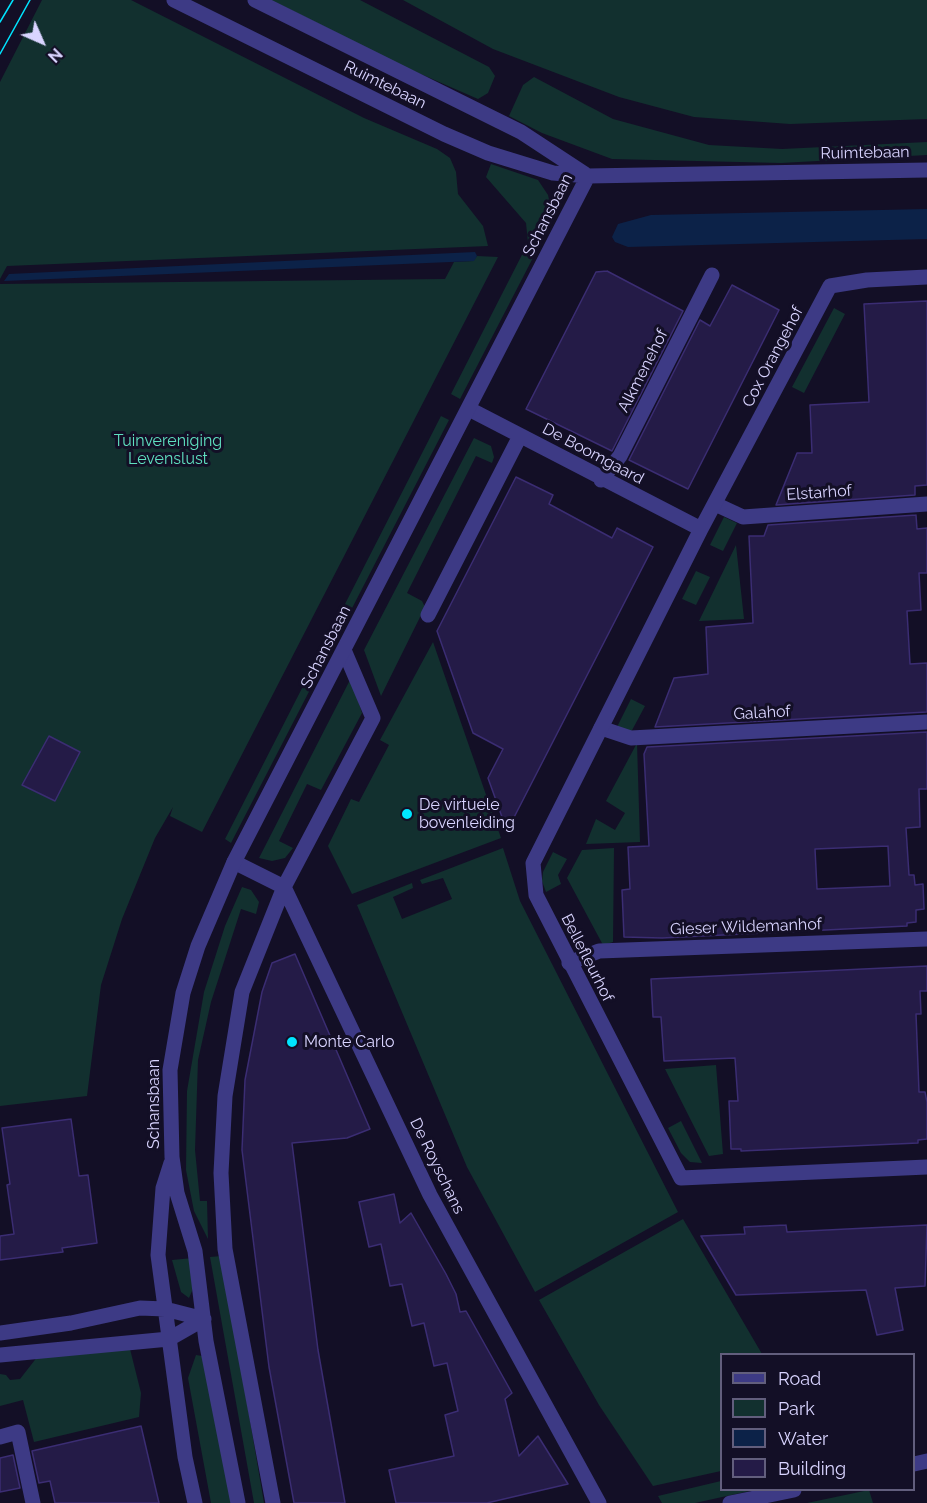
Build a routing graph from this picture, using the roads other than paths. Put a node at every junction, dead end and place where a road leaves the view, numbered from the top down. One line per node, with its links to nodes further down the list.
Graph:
1 (174, 0): 4 (street, Ruimtebaan)
2 (255, 0): 4 (street, Ruimtebaan)
3 (927, 170): 4 (street, Ruimtebaan)
4 (588, 176): 7 (street, Schansbaan)
5 (712, 275): 9 (street, Alkmenehof)
6 (927, 277): 10 (street, Cox Orangehof)
7 (469, 409): 8 (street, De Boomgaard); 14 (street, Schansbaan)
8 (520, 436): 9 (street, De Boomgaard); 13 (street)
9 (601, 480): 12 (street, De Boomgaard)
10 (715, 504): 11 (street, Elstarhof); 12 (street, Cox Orangehof)
11 (927, 504)
12 (701, 530): 16 (street, Bellefleurhof)
13 (428, 615)
14 (344, 650): 17 (street, Schansbaan); 18 (street)
15 (927, 722): 16 (street, Galahof)
16 (601, 728): 20 (street, Bellefleurhof)
17 (234, 862): 18 (street); 21 (street, Schansbaan)
18 (284, 887): 33 (street); 34 (street, De Royschans)
19 (927, 939): 20 (street, Gieser Wildemanhof)
20 (569, 963): 22 (street, Bellefleurhof)
21 (172, 1157): 23 (street, Schansbaan); 24 (street, Schansbaan)
22 (927, 1167)
23 (165, 1309): 24 (street); 25 (street); 26 (street, Schansbaan)
24 (204, 1319): 26 (street); 32 (street, Schansbaan)
25 (0, 1333)
26 (169, 1339): 27 (street); 31 (street, Schansbaan)
27 (0, 1355)
28 (0, 1437): 30 (street)
29 (789, 1491): 35 (street)
30 (33, 1503)
31 (195, 1503)
32 (238, 1503)
33 (273, 1503)
34 (599, 1503)
35 (730, 1503)

